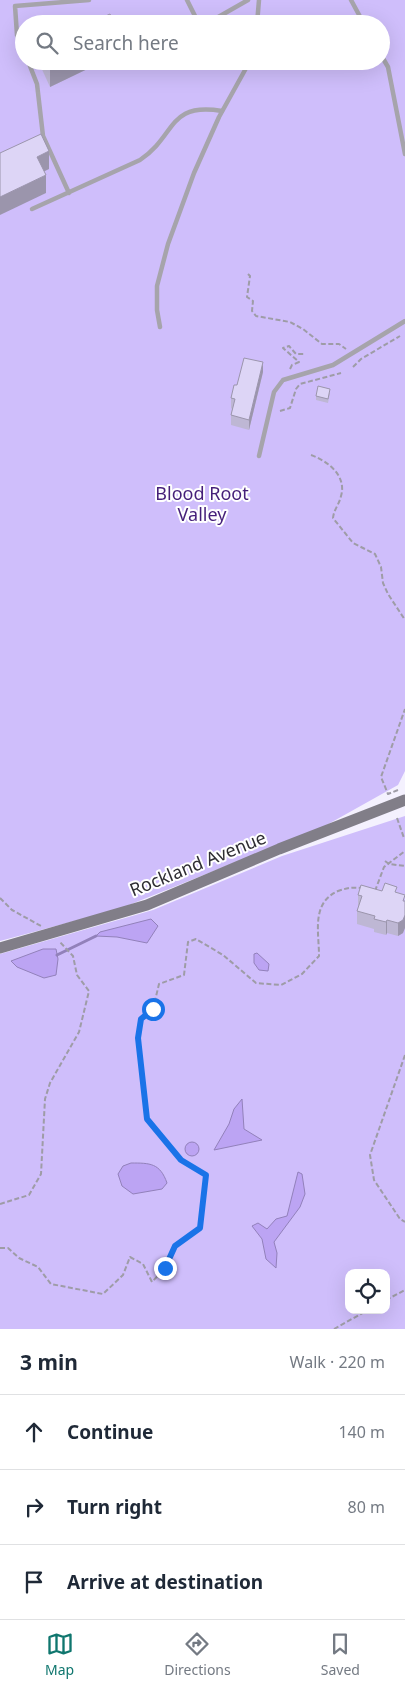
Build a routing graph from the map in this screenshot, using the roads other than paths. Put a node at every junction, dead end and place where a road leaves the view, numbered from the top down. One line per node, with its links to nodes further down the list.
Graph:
1 (89, 0): 6 (lane)
2 (186, 0): 7 (lane)
3 (248, 0): 8 (lane)
4 (259, 0): 9 (lane)
5 (351, 0): 10 (lane)
6 (16, 15)
7 (194, 15)
8 (222, 15)
9 (258, 15)
10 (359, 15)
11 (32, 70): 16 (lane)
12 (245, 70): 14 (lane)
13 (388, 70): 15 (lane)
14 (222, 111): 16 (lane); 19 (lane)
15 (405, 154)
16 (69, 193): 17 (lane)
17 (32, 209)
18 (405, 321): 20 (lane)
19 (160, 327)
20 (259, 456)
21 (402, 795): 22 (street, Rockland Avenue)
22 (0, 948)

